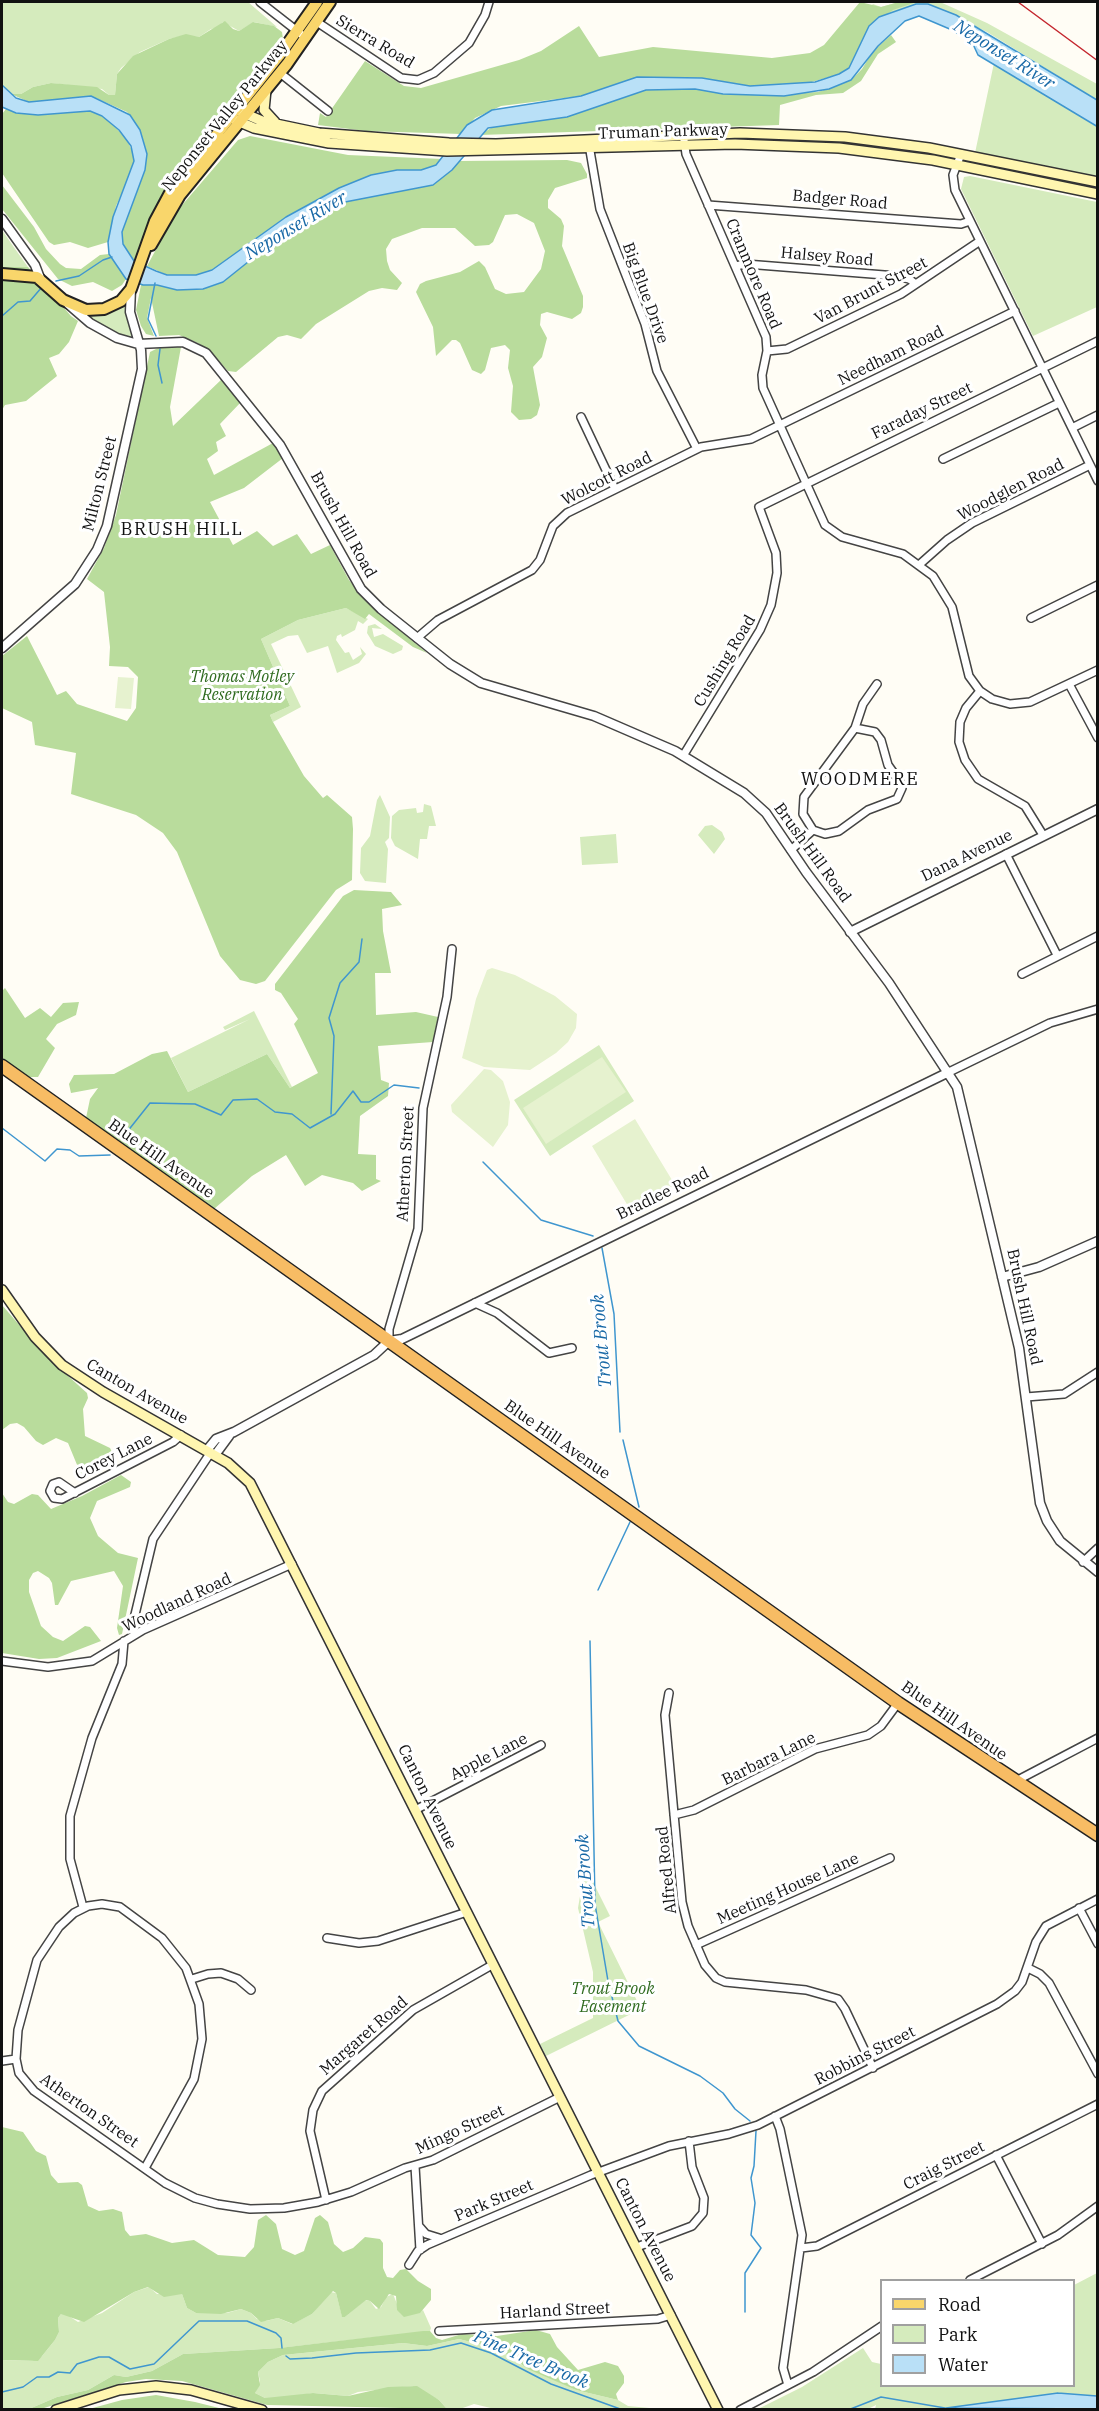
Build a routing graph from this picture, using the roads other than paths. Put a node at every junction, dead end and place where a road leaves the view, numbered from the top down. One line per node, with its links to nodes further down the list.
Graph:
1 (260, 2): 6 (street)
2 (317, 2): 6 (main road, Neponset Valley Parkway)
3 (330, 2): 5 (main road, Neponset Valley Parkway)
4 (489, 2): 5 (street, Sierra Road)
5 (317, 22): 6 (main road, Neponset Valley Parkway)
6 (301, 35): 7 (main road, Neponset Valley Parkway); 10 (main road, Neponset Valley Parkway)
7 (280, 73): 8 (main road, Neponset Valley Parkway); 9 (street)
8 (266, 90): 10 (main road, Neponset Valley Parkway); 11 (main road)
9 (328, 111)
10 (238, 116): 11 (main road, Truman Parkway); 15 (main road, Truman Parkway); 28 (main road, Neponset Valley Parkway)
11 (282, 126): 15 (main road, Truman Parkway)
12 (683, 135): 13 (main road, Truman Parkway); 14 (street, Cranmore Road); 16 (main road, Truman Parkway)
13 (589, 144): 14 (main road, Truman Parkway); 15 (main road, Truman Parkway); 40 (street, Big Blue Drive)
14 (684, 146): 17 (main road, Truman Parkway); 20 (street, Cranmore Road)
15 (446, 147)
16 (961, 154): 17 (street); 18 (main road, Truman Parkway)
17 (956, 165): 19 (main road, Truman Parkway); 22 (street)
18 (1098, 182)
19 (1098, 194)
20 (708, 205): 22 (street, Badger Road); 24 (street, Cranmore Road)
21 (2, 219): 26 (street)
22 (970, 221): 23 (street)
23 (980, 241): 27 (street, Van Brunt Street); 30 (street)
24 (735, 266): 27 (street, Halsey Road); 33 (street, Cranmore Road)
25 (2, 274): 26 (main road)
26 (40, 278): 29 (main road, Neponset Valley Parkway)
27 (916, 284): 33 (street, Van Brunt Street)
28 (132, 286): 29 (main road, Neponset Valley Parkway); 32 (street, Milton Street)
29 (63, 300): 32 (street, Brush Hill Road)
30 (1015, 311): 34 (street); 38 (street, Needham Road)
31 (1098, 341): 34 (street, Faraday Street)
32 (140, 344): 50 (street, Brush Hill Road); 51 (street, Milton Street)
33 (768, 351): 38 (street, Cranmore Road)
34 (1042, 368): 35 (street); 44 (street, Faraday Street)
35 (1059, 403): 39 (street); 41 (street)
36 (1098, 415): 39 (street)
37 (581, 417): 45 (street)
38 (780, 426): 40 (street, Wolcott Road); 44 (street, Cranmore Road)
39 (1072, 428): 42 (street)
40 (697, 449): 45 (street, Wolcott Road)
41 (943, 459)
42 (1090, 465): 43 (street); 47 (street, Woodglen Road)
43 (1098, 481)
44 (805, 483): 46 (street, Faraday Street); 47 (street, Cranmore Road)
45 (615, 489): 50 (street, Wolcott Road)
46 (759, 507): 58 (street, Cushing Road)
47 (920, 564): 55 (street)
48 (1098, 585): 49 (street)
49 (1031, 618)
50 (417, 638): 58 (street, Brush Hill Road)
51 (2, 648)
52 (1098, 670): 54 (street)
53 (877, 684): 56 (street)
54 (1069, 684): 55 (street); 57 (street)
55 (980, 691): 61 (street)
56 (855, 728): 60 (street); 60 (street)
57 (1098, 738)
58 (683, 756): 62 (street, Brush Hill Road)
59 (1098, 808): 61 (street, Dana Avenue)
60 (813, 830): 62 (street)
61 (1043, 835): 63 (street, Dana Avenue)
62 (791, 850): 64 (street, Brush Hill Road)
63 (1006, 854): 64 (street, Dana Avenue); 67 (street)
64 (850, 932): 71 (street, Brush Hill Road)
65 (1098, 936): 67 (street)
66 (452, 949): 78 (street, Atherton Street)
67 (1057, 956): 68 (street)
68 (1022, 974)
69 (1097, 1010): 71 (street)
70 (2, 1066): 78 (highway, Blue Hill Avenue)
71 (949, 1072): 73 (street, Brush Hill Road); 75 (street, Bradlee Road)
72 (1098, 1241): 73 (street)
73 (1002, 1277): 81 (street, Brush Hill Road)
74 (2, 1290): 82 (main road, Canton Avenue)
75 (494, 1295): 76 (street, Bradlee Road); 77 (street)
76 (475, 1304): 77 (street); 78 (street, Bradlee Road)
77 (501, 1315): 79 (street)
78 (389, 1341): 83 (street); 93 (highway, Blue Hill Avenue)
79 (573, 1348)
80 (1098, 1372): 81 (street)
81 (1026, 1397): 86 (street, Brush Hill Road)
82 (181, 1434): 83 (main road, Canton Avenue); 84 (street, Corey Lane)
83 (211, 1452): 87 (main road, Canton Avenue); 89 (street)
84 (75, 1493): 84 (street, Corey Lane)
85 (1098, 1548): 86 (street)
86 (1083, 1562): 88 (street, Brush Hill Road)
87 (292, 1564): 89 (street, Woodland Road); 97 (main road, Canton Avenue)
88 (1098, 1572)
89 (134, 1635): 90 (street, Woodland Road)
90 (124, 1641): 91 (street, Woodland Road); 102 (street)
91 (2, 1661)
92 (669, 1693): 98 (street, Alfred Road)
93 (898, 1703): 96 (highway, Blue Hill Avenue); 98 (street, Barbara Lane)
94 (1098, 1738): 96 (street)
95 (541, 1745): 97 (street, Apple Lane)
96 (1014, 1782): 99 (highway, Blue Hill Avenue)
97 (417, 1809): 104 (main road, Canton Avenue)
98 (674, 1815): 107 (street, Alfred Road)
99 (1094, 1829)
100 (890, 1858): 107 (street, Meeting House Lane)
101 (1098, 1899): 103 (street, Robbins Street)
102 (83, 1907): 110 (street); 112 (street)
103 (1079, 1908): 106 (street); 109 (street, Robbins Street)
104 (467, 1912): 105 (street); 108 (main road, Canton Avenue)
105 (327, 1938)
106 (1098, 1944)
107 (696, 1945): 114 (street, Alfred Road)
108 (492, 1965): 116 (main road, Canton Avenue); 124 (street, Margaret Road)
109 (1028, 1968): 114 (street, Robbins Street); 115 (street)
110 (192, 1979): 111 (street); 122 (street)
111 (251, 1990)
112 (16, 2059): 113 (street); 122 (street, Atherton Street)
113 (2, 2061)
114 (873, 2068): 118 (street, Robbins Street)
115 (1098, 2074)
116 (560, 2097): 121 (street, Mingo Street); 123 (main road, Canton Avenue)
117 (1098, 2104): 120 (street, Craig Street)
118 (775, 2116): 119 (street, Robbins Street); 130 (street)
119 (689, 2141): 123 (street, Robbins Street); 129 (street)
120 (996, 2155): 128 (street); 130 (street, Craig Street)
121 (415, 2166): 124 (street, Atherton Street); 126 (street, Mingo Street)
122 (145, 2168): 124 (street, Atherton Street)
123 (598, 2172): 127 (street, Park Street); 129 (main road, Canton Avenue)
124 (326, 2200)
125 (1098, 2206): 128 (street)
126 (418, 2225): 127 (street); 131 (street, Mingo Street)
127 (442, 2238): 131 (street, Park Street)
128 (1042, 2244): 133 (street)
129 (637, 2247): 134 (main road, Canton Avenue)
130 (801, 2248): 137 (street)
131 (420, 2250): 132 (street, Park Street)
132 (409, 2265)
133 (972, 2279)
134 (671, 2315): 136 (street, Harland Street); 140 (main road, Canton Avenue)
135 (880, 2327): 137 (street)
136 (439, 2331)
137 (788, 2385): 141 (street)
138 (56, 2409): 139 (main road)
139 (262, 2409)
140 (718, 2409)
141 (740, 2409)

